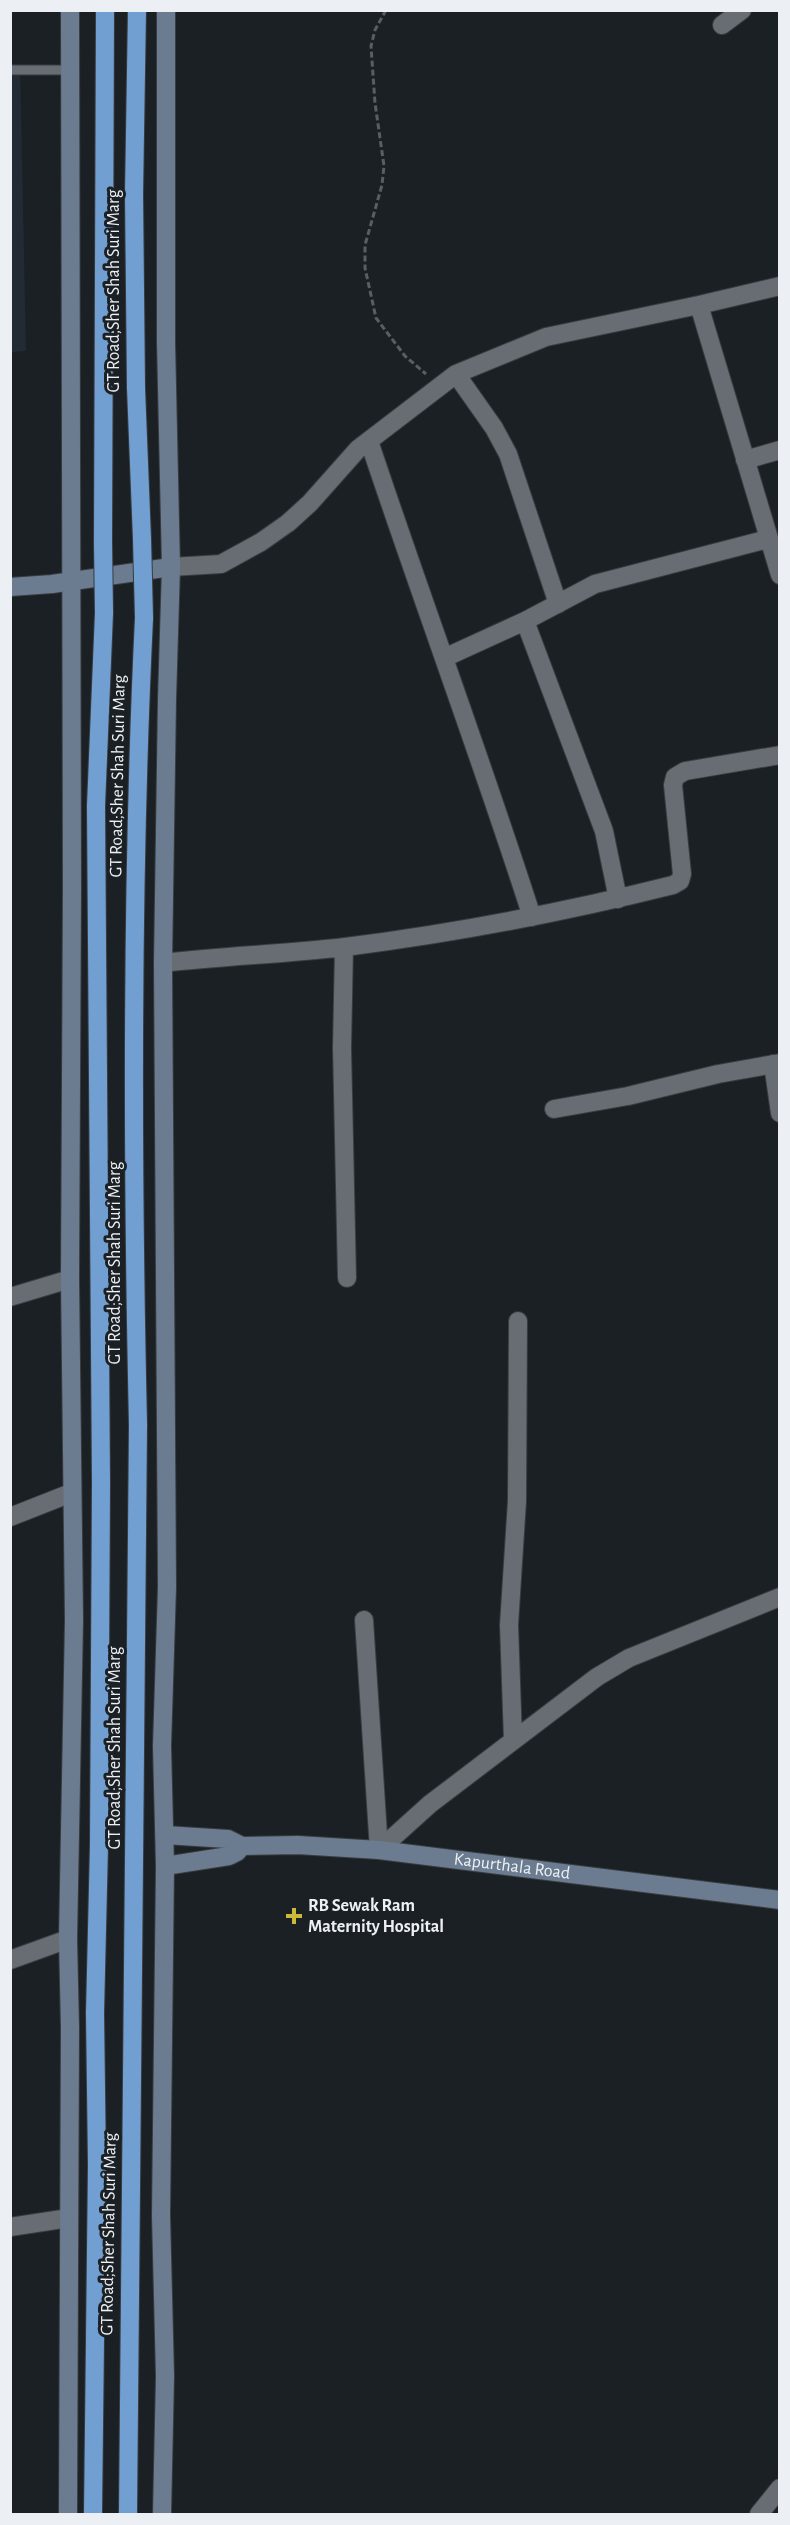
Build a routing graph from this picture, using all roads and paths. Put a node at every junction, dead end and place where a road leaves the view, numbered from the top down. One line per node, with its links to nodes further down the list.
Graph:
1 (70, 10): 9 (main road)
2 (105, 10): 52 (highway, GT Road;Sher Shah Suri Marg, bridge)
3 (137, 10): 53 (highway, GT Road;Sher Shah Suri Marg, bridge)
4 (166, 10): 17 (main road)
5 (386, 10): 12 (path)
6 (742, 10): 7 (street)
7 (722, 25)
8 (10, 70): 9 (lane)
9 (70, 70): 19 (main road)
10 (780, 286): 11 (street)
11 (699, 305): 12 (street); 15 (street)
12 (450, 379): 13 (street); 21 (street)
13 (369, 441): 17 (street); 23 (street)
14 (780, 450): 15 (street)
15 (745, 460): 16 (street)
16 (768, 539): 18 (street); 21 (street)
17 (171, 567): 19 (main road); 28 (main road)
18 (780, 575)
19 (72, 579): 20 (main road); 33 (main road)
20 (10, 587)
21 (558, 604): 22 (street)
22 (525, 621): 23 (street); 25 (street)
23 (444, 658): 26 (street)
24 (780, 755): 25 (street)
25 (618, 899): 26 (street)
26 (532, 917): 27 (street)
27 (344, 947): 28 (street); 32 (street)
28 (163, 963): 41 (main road)
29 (776, 1063): 30 (street); 31 (street)
30 (554, 1108)
31 (780, 1113)
32 (347, 1278)
33 (70, 1279): 34 (street); 36 (main road)
34 (10, 1297)
35 (518, 1321): 40 (street)
36 (71, 1493): 37 (street); 46 (main road)
37 (10, 1516)
38 (780, 1597): 40 (street)
39 (364, 1620): 43 (street)
40 (513, 1740): 43 (street)
41 (165, 1835): 42 (main road, Kapurthala Road); 44 (main road)
42 (242, 1846): 43 (main road, Kapurthala Road); 44 (main road, Kapurthala Road)
43 (379, 1850): 45 (main road, Kapurthala Road)
44 (165, 1866): 54 (main road)
45 (780, 1900)
46 (68, 1940): 47 (street); 48 (main road)
47 (10, 1960)
48 (69, 2218): 49 (street); 51 (main road)
49 (10, 2227)
50 (780, 2488): 55 (street)
51 (68, 2514)
52 (93, 2514)
53 (129, 2514)
54 (162, 2514)
55 (759, 2514)

